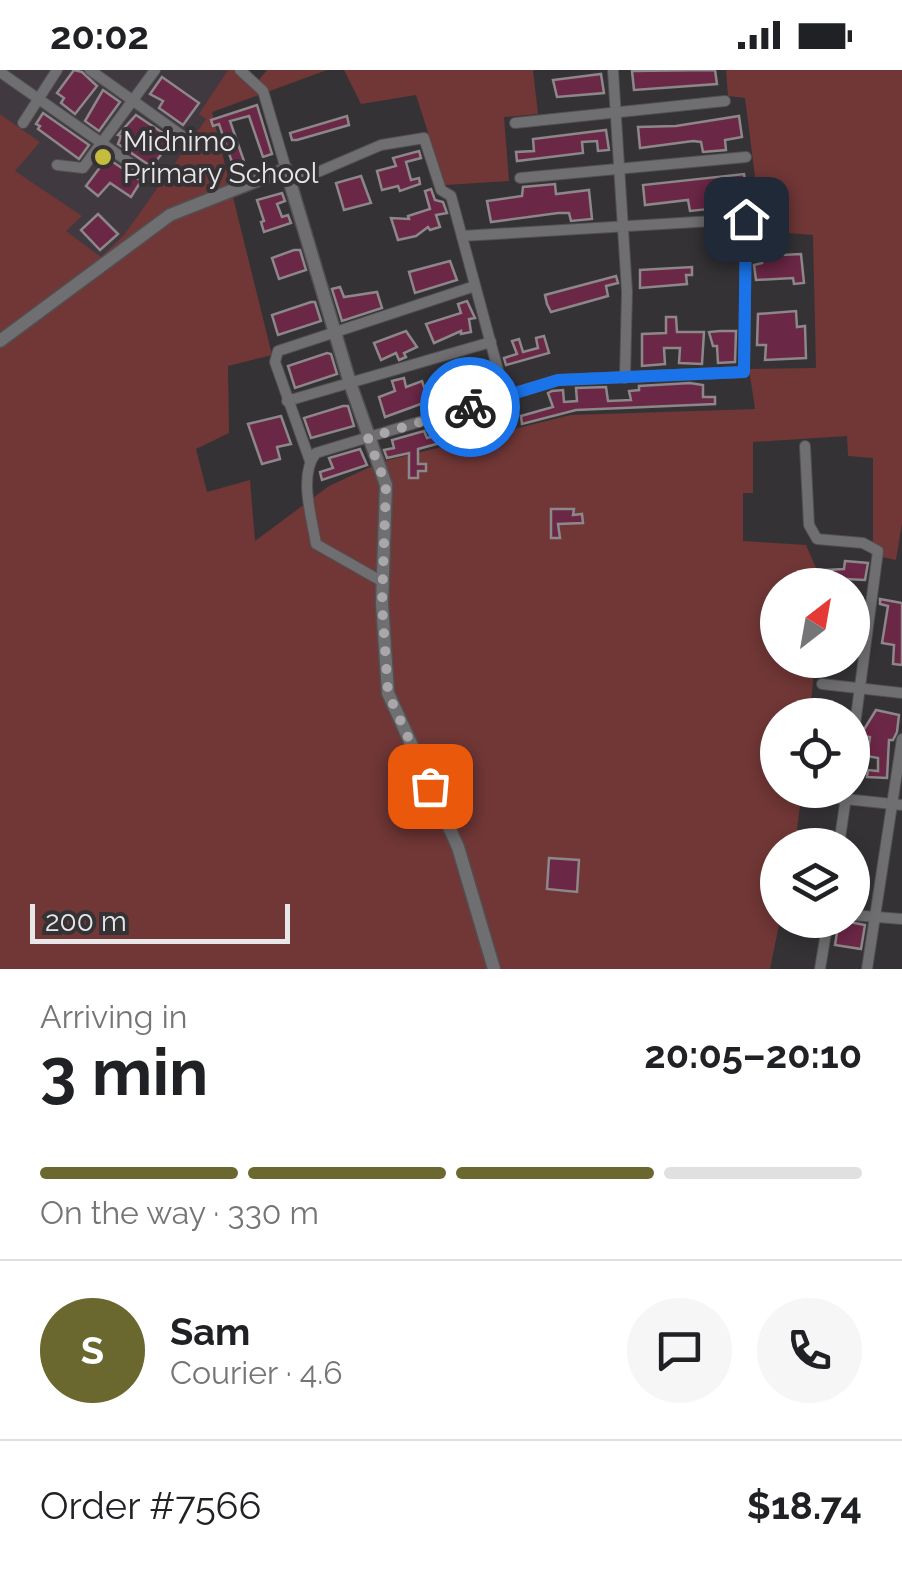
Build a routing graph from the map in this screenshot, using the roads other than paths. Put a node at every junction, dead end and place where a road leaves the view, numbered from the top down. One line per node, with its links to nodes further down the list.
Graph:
1 (58, 70): 7 (street)
2 (90, 70): 8 (street)
3 (156, 70): 8 (street)
4 (240, 70): 17 (street)
5 (613, 70): 10 (street)
6 (0, 72): 7 (street)
7 (38, 99): 12 (street); 14 (street)
8 (133, 101): 13 (street); 14 (street)
9 (725, 101): 10 (street)
10 (616, 112): 11 (street); 18 (street)
11 (515, 123)
12 (23, 124)
13 (184, 137)
14 (102, 143): 16 (street); 20 (street)
15 (746, 157): 18 (street)
16 (57, 165)
17 (286, 169): 21 (street); 26 (street)
18 (619, 169): 19 (street); 22 (street)
19 (520, 178)
20 (153, 179)
21 (290, 184): 23 (street); 25 (street)
22 (623, 226): 23 (street); 28 (street); 28 (street)
23 (462, 236): 24 (street)
24 (475, 286): 25 (street); 27 (street)
25 (334, 332): 29 (street); 31 (street)
26 (0, 341)
27 (490, 342): 29 (street); 30 (street)
28 (625, 378): 30 (street)
29 (350, 383): 31 (street); 32 (street)
30 (505, 396): 32 (street)
31 (288, 401): 34 (street)
32 (368, 438): 34 (street); 35 (street)
33 (805, 446): 37 (street)
34 (310, 461): 35 (street)
35 (382, 582): 47 (street)
36 (822, 684): 37 (street)
37 (860, 688): 38 (street); 39 (street)
38 (902, 693)
39 (859, 698)
40 (902, 739): 42 (street)
41 (870, 800): 42 (street)
42 (897, 805): 44 (street)
43 (870, 916): 44 (street)
44 (875, 916): 45 (street); 49 (street)
45 (902, 918)
46 (825, 938): 48 (street)
47 (494, 969)
48 (820, 969)
49 (867, 969)

